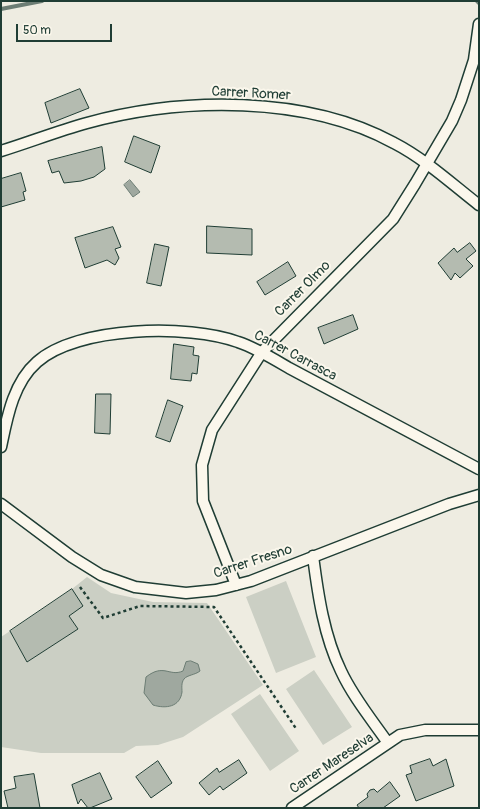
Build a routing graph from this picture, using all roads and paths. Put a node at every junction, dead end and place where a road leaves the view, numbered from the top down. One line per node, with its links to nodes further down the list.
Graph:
1 (479, 24): 3 (street, Carrer Olmo)
2 (1, 151): 3 (street, Carrer Romer)
3 (426, 163): 4 (street, Carrer Romer); 5 (street, Carrer Olmo)
4 (479, 205)
5 (262, 352): 6 (street, Carrer Carrasca); 7 (street, Carrer Carrasca); 11 (street, Carrer Olmo)
6 (1, 447)
7 (479, 469)
8 (479, 494): 10 (street, Carrer Fresno)
9 (1, 504): 11 (street, Carrer Fresno)
10 (313, 556): 11 (street, Carrer Fresno); 15 (street, Carrer Mareselva)
11 (236, 585)
12 (80, 587): 13 (path)
13 (297, 730)
14 (479, 730): 15 (street, Carrer Mareselva)
15 (388, 743): 16 (street, Carrer Mareselva)
16 (292, 808)

